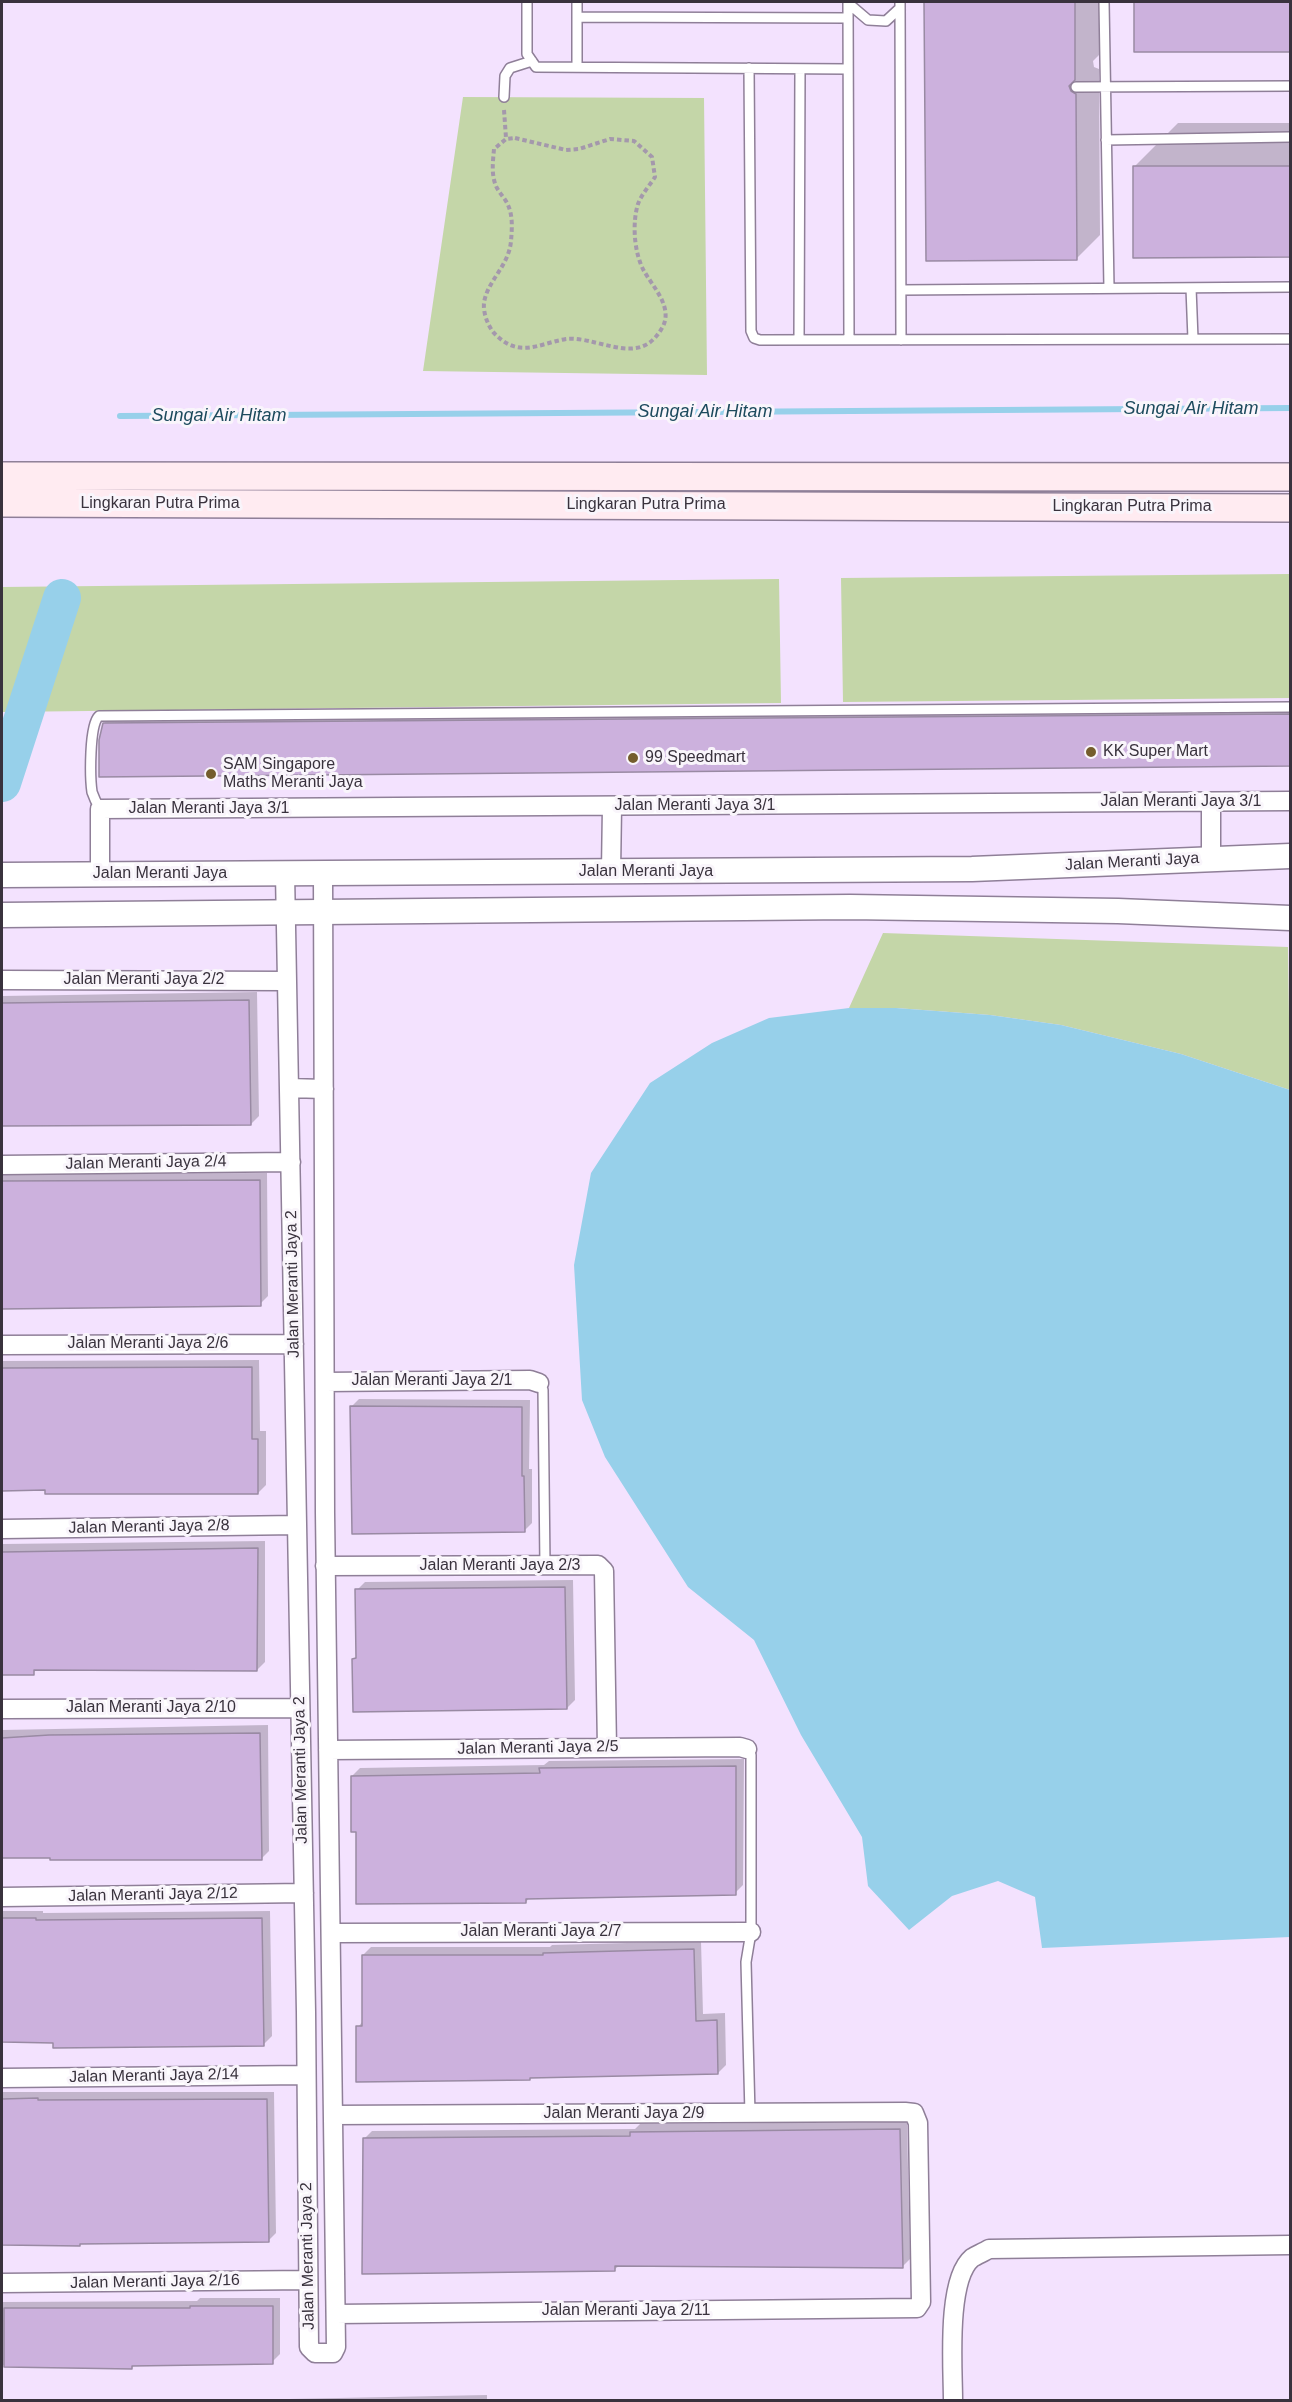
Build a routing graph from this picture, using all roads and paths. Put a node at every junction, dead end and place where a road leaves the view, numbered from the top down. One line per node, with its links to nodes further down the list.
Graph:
1 (527, 2): 8 (lane)
2 (577, 2): 6 (lane)
3 (848, 2): 5 (lane); 7 (lane)
4 (1104, 2): 13 (lane)
5 (900, 5): 23 (lane)
6 (577, 17): 7 (lane); 9 (lane)
7 (848, 18): 12 (lane)
8 (532, 61): 9 (lane); 16 (lane)
9 (577, 67): 10 (lane)
10 (749, 68): 11 (lane); 26 (lane)
11 (800, 69): 12 (lane); 26 (lane)
12 (848, 69): 27 (lane)
13 (1105, 86): 14 (lane); 15 (lane); 19 (lane)
14 (1290, 86)
15 (1076, 87)
16 (504, 97): 18 (path)
17 (1290, 138): 19 (lane)
18 (506, 139): 18 (path)
19 (1106, 140): 21 (lane)
20 (1290, 286): 22 (lane)
21 (1109, 288): 22 (lane); 23 (lane)
22 (1191, 288): 24 (lane)
23 (901, 290): 28 (lane)
24 (1193, 339): 25 (lane); 28 (lane)
25 (1290, 339)
26 (799, 340): 27 (lane)
27 (849, 340): 28 (lane)
28 (901, 340)
29 (2, 476): 30 (main road, Lingkaran Putra Prima)
30 (1290, 477)
31 (2, 503): 32 (main road, Lingkaran Putra Prima)
32 (1290, 508)
33 (1290, 707): 37 (lane)
34 (1290, 801): 35 (street, Jalan Meranti Jaya 3/1)
35 (1211, 802): 36 (street, Jalan Meranti Jaya 3/1); 39 (street)
36 (612, 807): 37 (street, Jalan Meranti Jaya 3/1); 40 (street)
37 (100, 809): 43 (street)
38 (1289, 856): 39 (street, Jalan Meranti Jaya)
39 (1211, 858): 40 (street, Jalan Meranti Jaya)
40 (611, 871): 42 (street, Jalan Meranti Jaya)
41 (285, 873): 42 (street, Jalan Meranti Jaya); 43 (street, Jalan Meranti Jaya); 45 (street, Jalan Meranti Jaya 2)
42 (323, 873): 46 (street, Jalan Meranti Jaya 2)
43 (100, 874): 44 (street, Jalan Meranti Jaya)
44 (2, 875)
45 (286, 913): 46 (street); 47 (street); 50 (street, Jalan Meranti Jaya 2)
46 (324, 913): 48 (street); 52 (street, Jalan Meranti Jaya 2)
47 (2, 915)
48 (1290, 918)
49 (2, 980): 50 (street, Jalan Meranti Jaya 2/2)
50 (287, 981): 51 (street, Jalan Meranti Jaya 2)
51 (290, 1088): 52 (street); 53 (street, Jalan Meranti Jaya 2)
52 (324, 1089): 57 (street, Jalan Meranti Jaya 2)
53 (291, 1162): 54 (street, Jalan Meranti Jaya 2/4); 55 (street, Jalan Meranti Jaya 2)
54 (2, 1165)
55 (294, 1344): 56 (street, Jalan Meranti Jaya 2/6); 60 (street, Jalan Meranti Jaya 2)
56 (2, 1345)
57 (325, 1382): 58 (street, Jalan Meranti Jaya 2/1); 59 (street, Jalan Meranti Jaya 2)
58 (540, 1383): 64 (lane)
59 (325, 1439): 60 (street); 63 (street, Jalan Meranti Jaya 2)
60 (296, 1440): 61 (street, Jalan Meranti Jaya 2)
61 (297, 1526): 62 (street, Jalan Meranti Jaya 2/8); 65 (street, Jalan Meranti Jaya 2)
62 (2, 1529)
63 (326, 1566): 64 (street, Jalan Meranti Jaya 2/3); 69 (street, Jalan Meranti Jaya 2)
64 (545, 1566): 67 (street, Jalan Meranti Jaya 2/3)
65 (300, 1708): 66 (street, Jalan Meranti Jaya 2/10); 70 (street, Jalan Meranti Jaya 2)
66 (2, 1709)
67 (607, 1748): 68 (street, Jalan Meranti Jaya 2/5); 69 (street, Jalan Meranti Jaya 2/5)
68 (747, 1749): 74 (lane)
69 (328, 1750): 71 (street, Jalan Meranti Jaya 2)
70 (302, 1799): 71 (street); 72 (street, Jalan Meranti Jaya 2)
71 (329, 1799): 75 (street, Jalan Meranti Jaya 2)
72 (304, 1893): 73 (street, Jalan Meranti Jaya 2/12); 76 (street, Jalan Meranti Jaya 2)
73 (2, 1897)
74 (751, 1932): 75 (street, Jalan Meranti Jaya 2/7); 78 (lane)
75 (331, 1933): 79 (street, Jalan Meranti Jaya 2)
76 (306, 2075): 77 (street, Jalan Meranti Jaya 2/14); 81 (street, Jalan Meranti Jaya 2)
77 (2, 2078)
78 (750, 2114): 79 (street, Jalan Meranti Jaya 2/9); 83 (street, Jalan Meranti Jaya 2/9)
79 (333, 2115): 84 (street, Jalan Meranti Jaya 2)
80 (1290, 2246): 85 (street)
81 (308, 2280): 82 (street, Jalan Meranti Jaya 2/16); 84 (street, Jalan Meranti Jaya 2)
82 (2, 2283)
83 (917, 2308): 84 (street, Jalan Meranti Jaya 2/11)
84 (336, 2314)
85 (953, 2400)

